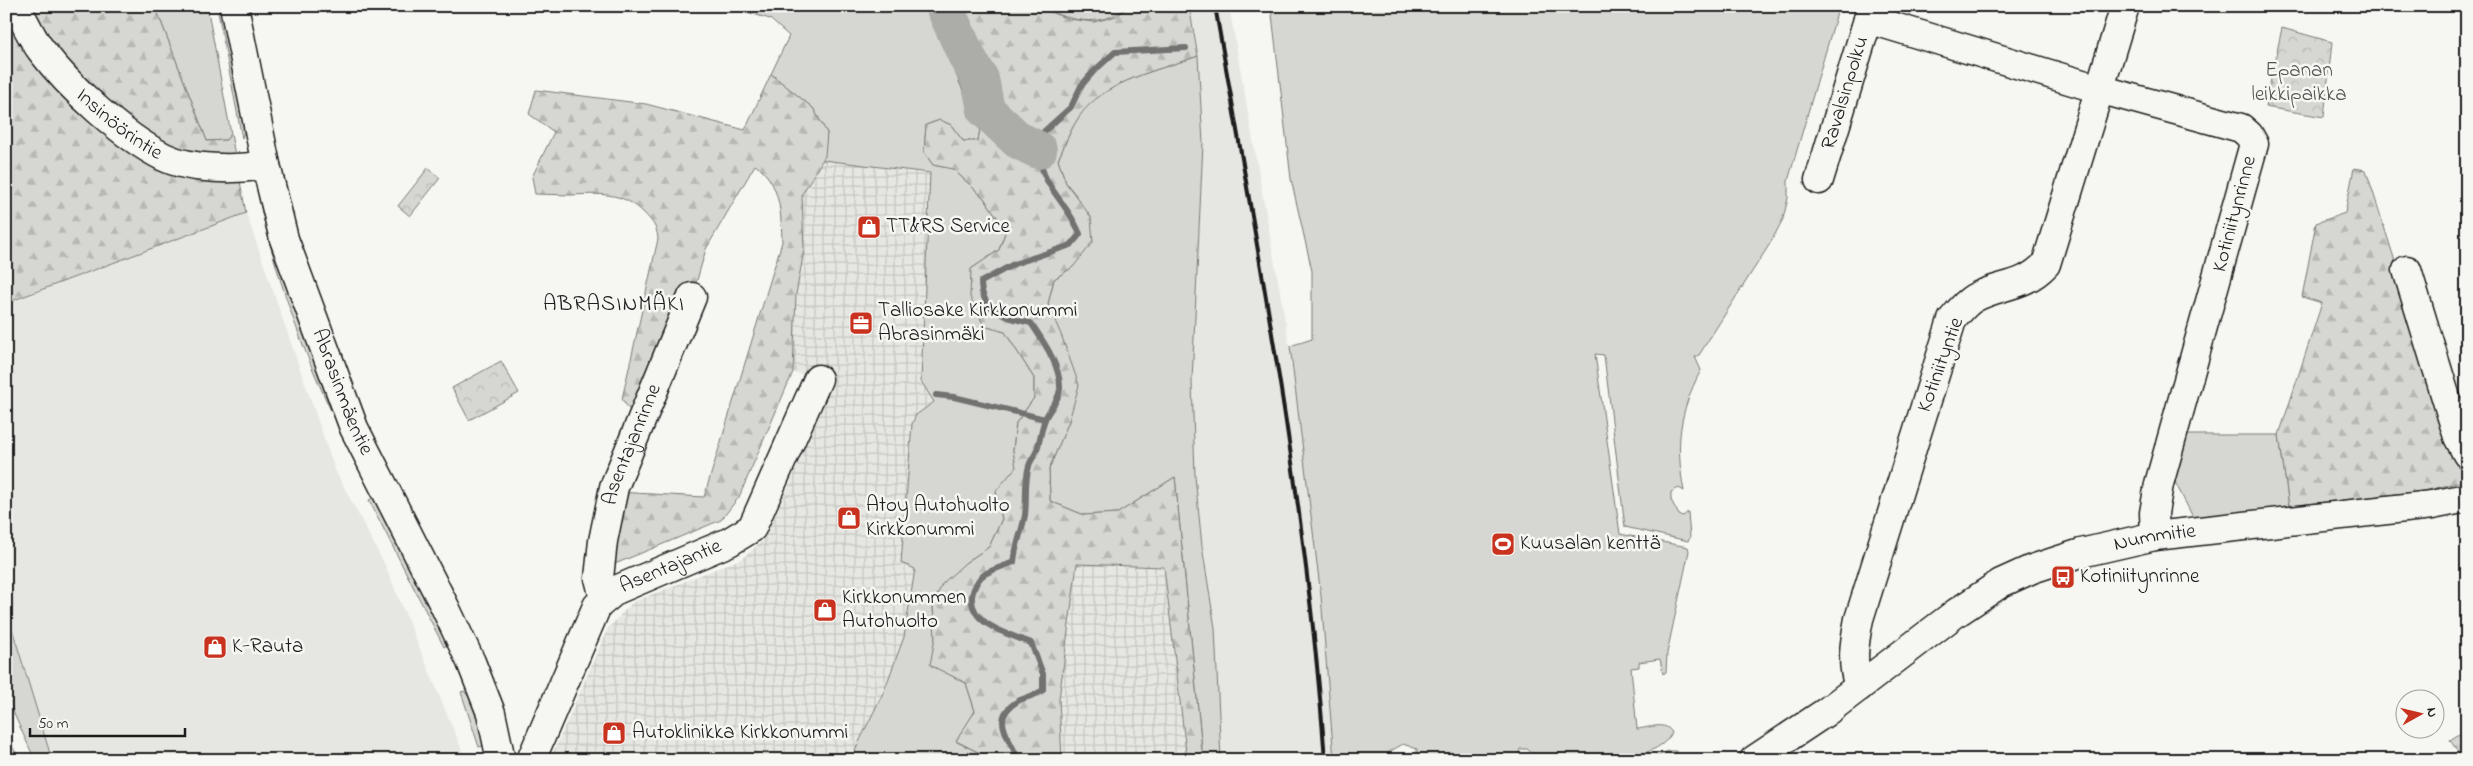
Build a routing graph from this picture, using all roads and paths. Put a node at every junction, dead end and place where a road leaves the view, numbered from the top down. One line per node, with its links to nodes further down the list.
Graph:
1 (16, 6): 6 (street, Insinöörintie)
2 (234, 6): 6 (street, Abrasinmäentie)
3 (2125, 6): 5 (street, Kotiniityntie)
4 (1870, 13): 5 (street, Kotiniitynrinne); 7 (street, Ravalsinpolku)
5 (2099, 89): 13 (street, Kotiniitynrinne); 15 (street, Kotiniityntie)
6 (266, 165): 16 (street, Abrasinmäentie)
7 (1820, 180)
8 (2407, 270): 11 (street)
9 (692, 297): 14 (street, Asentajanrinne)
10 (818, 379): 14 (street, Asentajantie)
11 (2467, 454)
12 (2467, 498): 13 (street, Nummitie)
13 (2155, 536): 15 (street, Nummitie)
14 (604, 598): 17 (street, Asentajantie)
15 (1859, 687): 18 (street, Nummitie)
16 (501, 760)
17 (531, 760)
18 (1754, 760)

